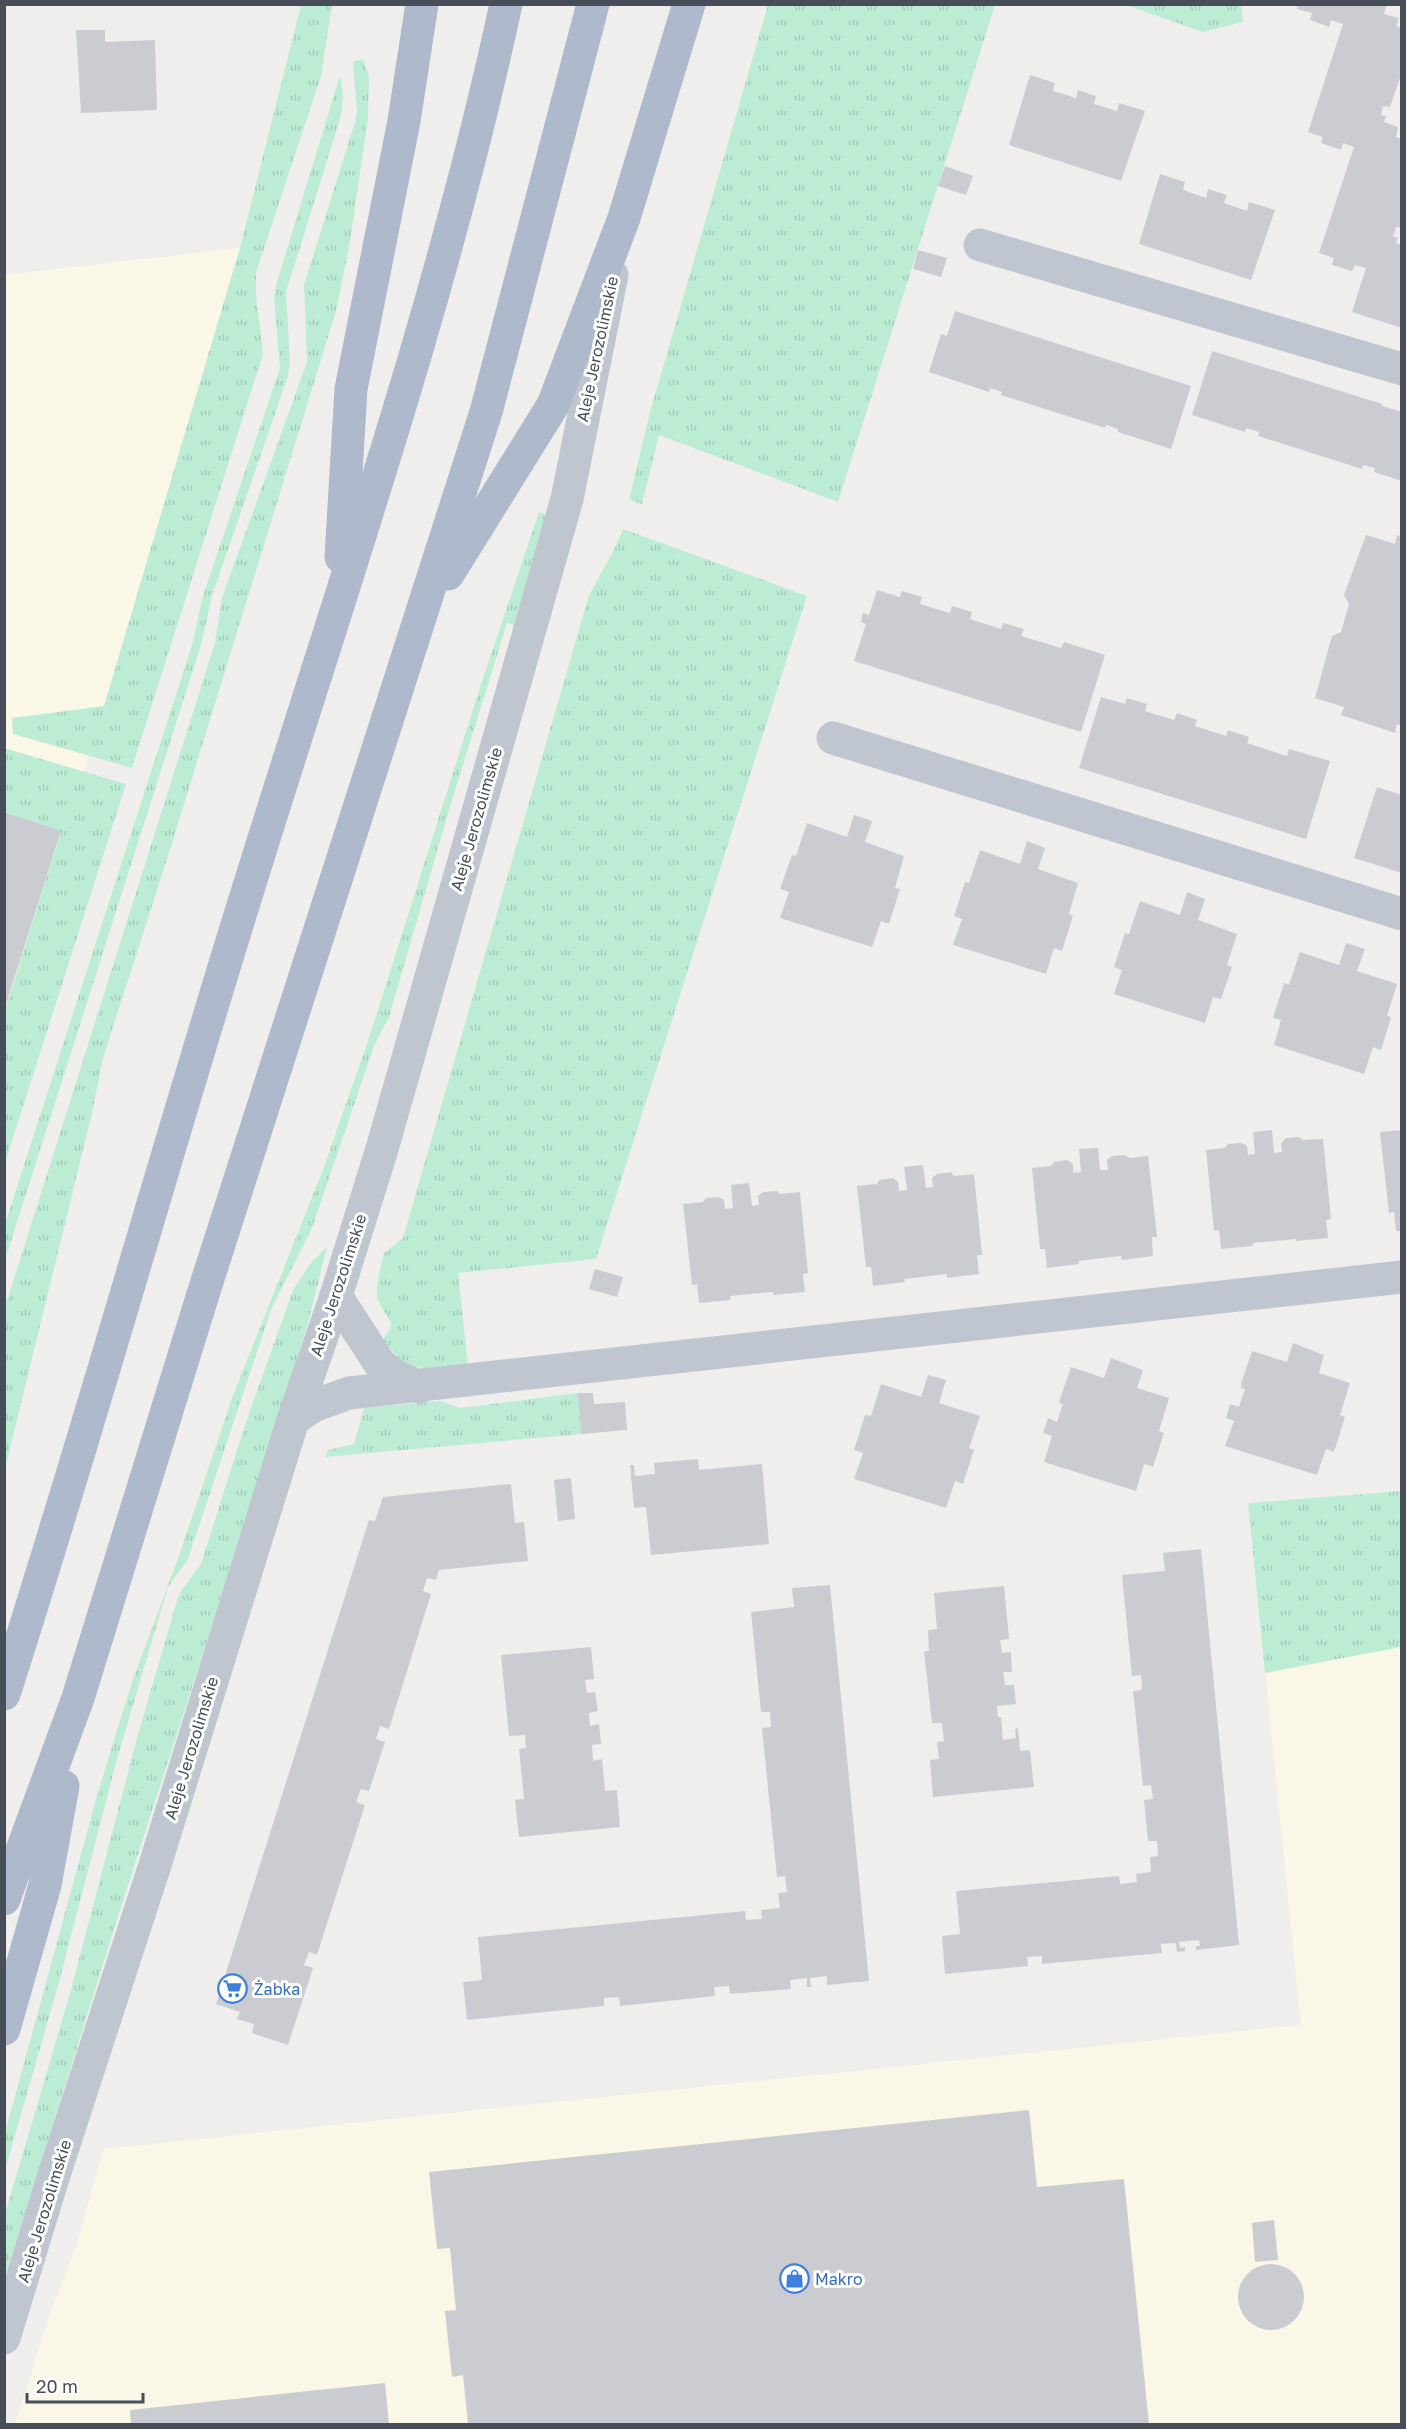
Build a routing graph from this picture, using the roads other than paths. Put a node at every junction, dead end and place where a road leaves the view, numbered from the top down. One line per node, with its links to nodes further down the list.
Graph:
1 (422, 4): 8 (main road)
2 (506, 4): 8 (main road)
3 (593, 4): 9 (main road)
4 (689, 4): 5 (main road)
5 (624, 219): 9 (main road); 13 (street, Aleje Jerozolimskie)
6 (980, 245): 7 (street)
7 (1401, 369)
8 (338, 607): 16 (main road)
9 (422, 617): 19 (main road)
10 (833, 738): 11 (street)
11 (1401, 914)
12 (1401, 1277): 14 (street)
13 (336, 1296): 14 (street); 15 (street, Aleje Jerozolimskie)
14 (420, 1387): 15 (street)
15 (293, 1420): 22 (street, Aleje Jerozolimskie)
16 (48, 1557): 17 (main road); 18 (main road)
17 (4, 1641)
18 (4, 1694)
19 (78, 1698): 20 (main road); 21 (main road)
20 (4, 1899)
21 (4, 2029)
22 (4, 2338)

